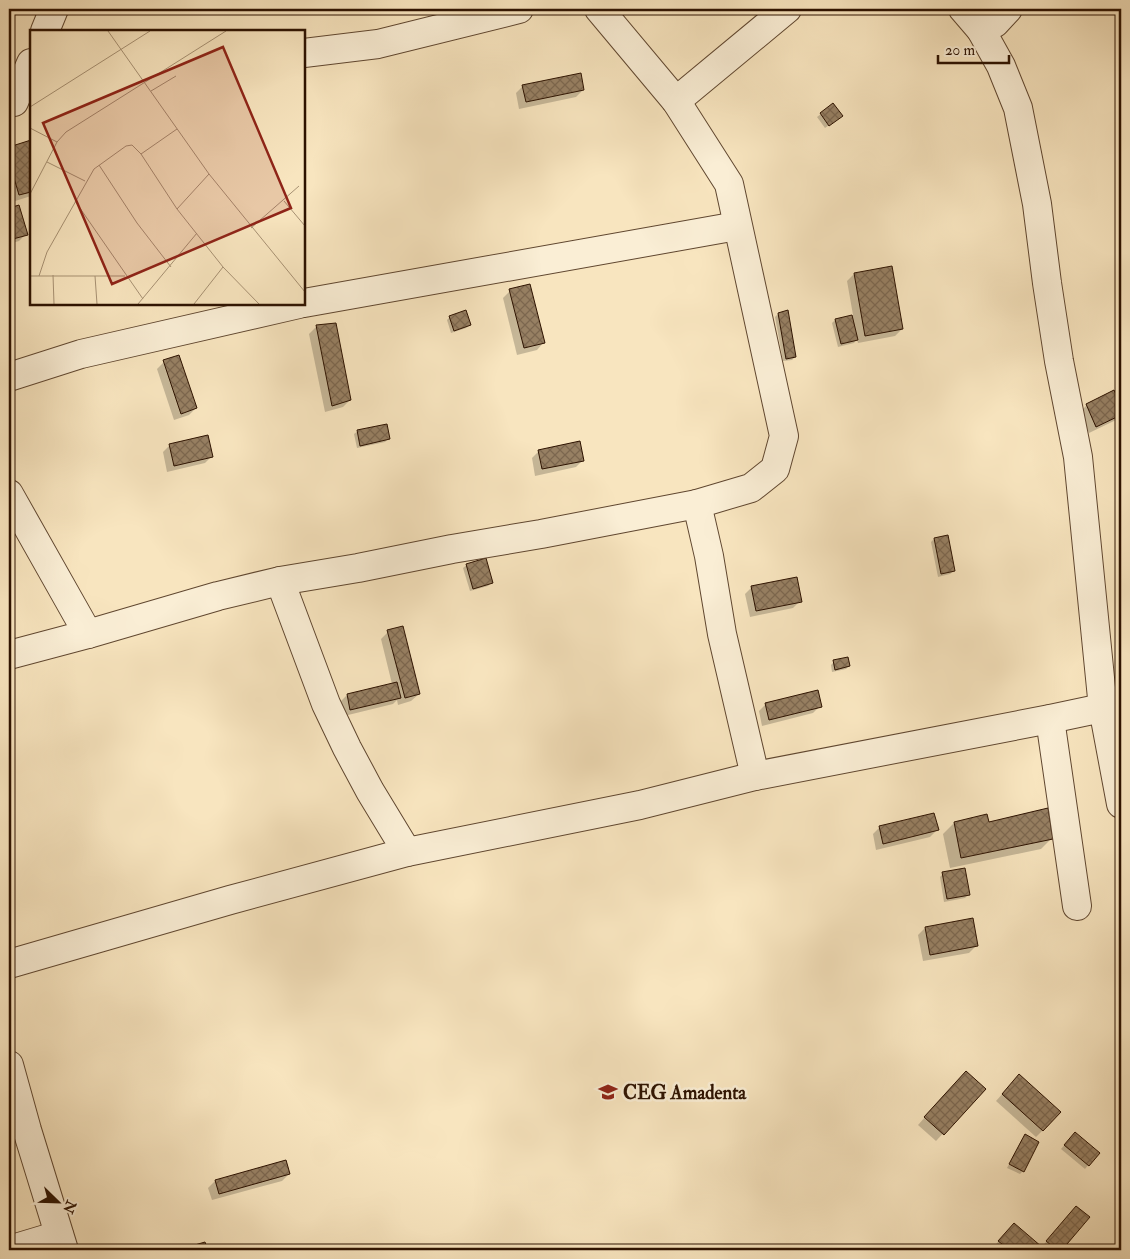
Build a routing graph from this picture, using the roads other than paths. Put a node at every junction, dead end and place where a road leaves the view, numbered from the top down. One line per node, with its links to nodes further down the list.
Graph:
1 (54, 9): 7 (street)
2 (519, 9): 9 (street)
3 (599, 9): 12 (street)
4 (787, 9): 12 (street)
5 (963, 9): 8 (street)
6 (1008, 9): 8 (street)
7 (45, 30)
8 (982, 30): 22 (street)
9 (305, 53)
10 (30, 66): 11 (street)
11 (18, 101)
12 (676, 101): 13 (street)
13 (737, 226): 14 (street); 18 (street)
14 (305, 303)
15 (295, 305): 16 (street)
16 (9, 377)
17 (9, 494): 20 (street)
18 (697, 504): 19 (street); 24 (street)
19 (280, 581): 20 (street); 26 (street)
20 (88, 634): 21 (street)
21 (9, 655)
22 (1112, 706): 23 (street); 25 (street)
23 (1050, 719): 24 (street); 27 (street)
24 (755, 776): 26 (street)
25 (1121, 804)
26 (407, 852): 28 (street)
27 (1077, 906)
28 (9, 964)
29 (9, 1065): 30 (street)
30 (62, 1242): 31 (street)
31 (9, 1250)

